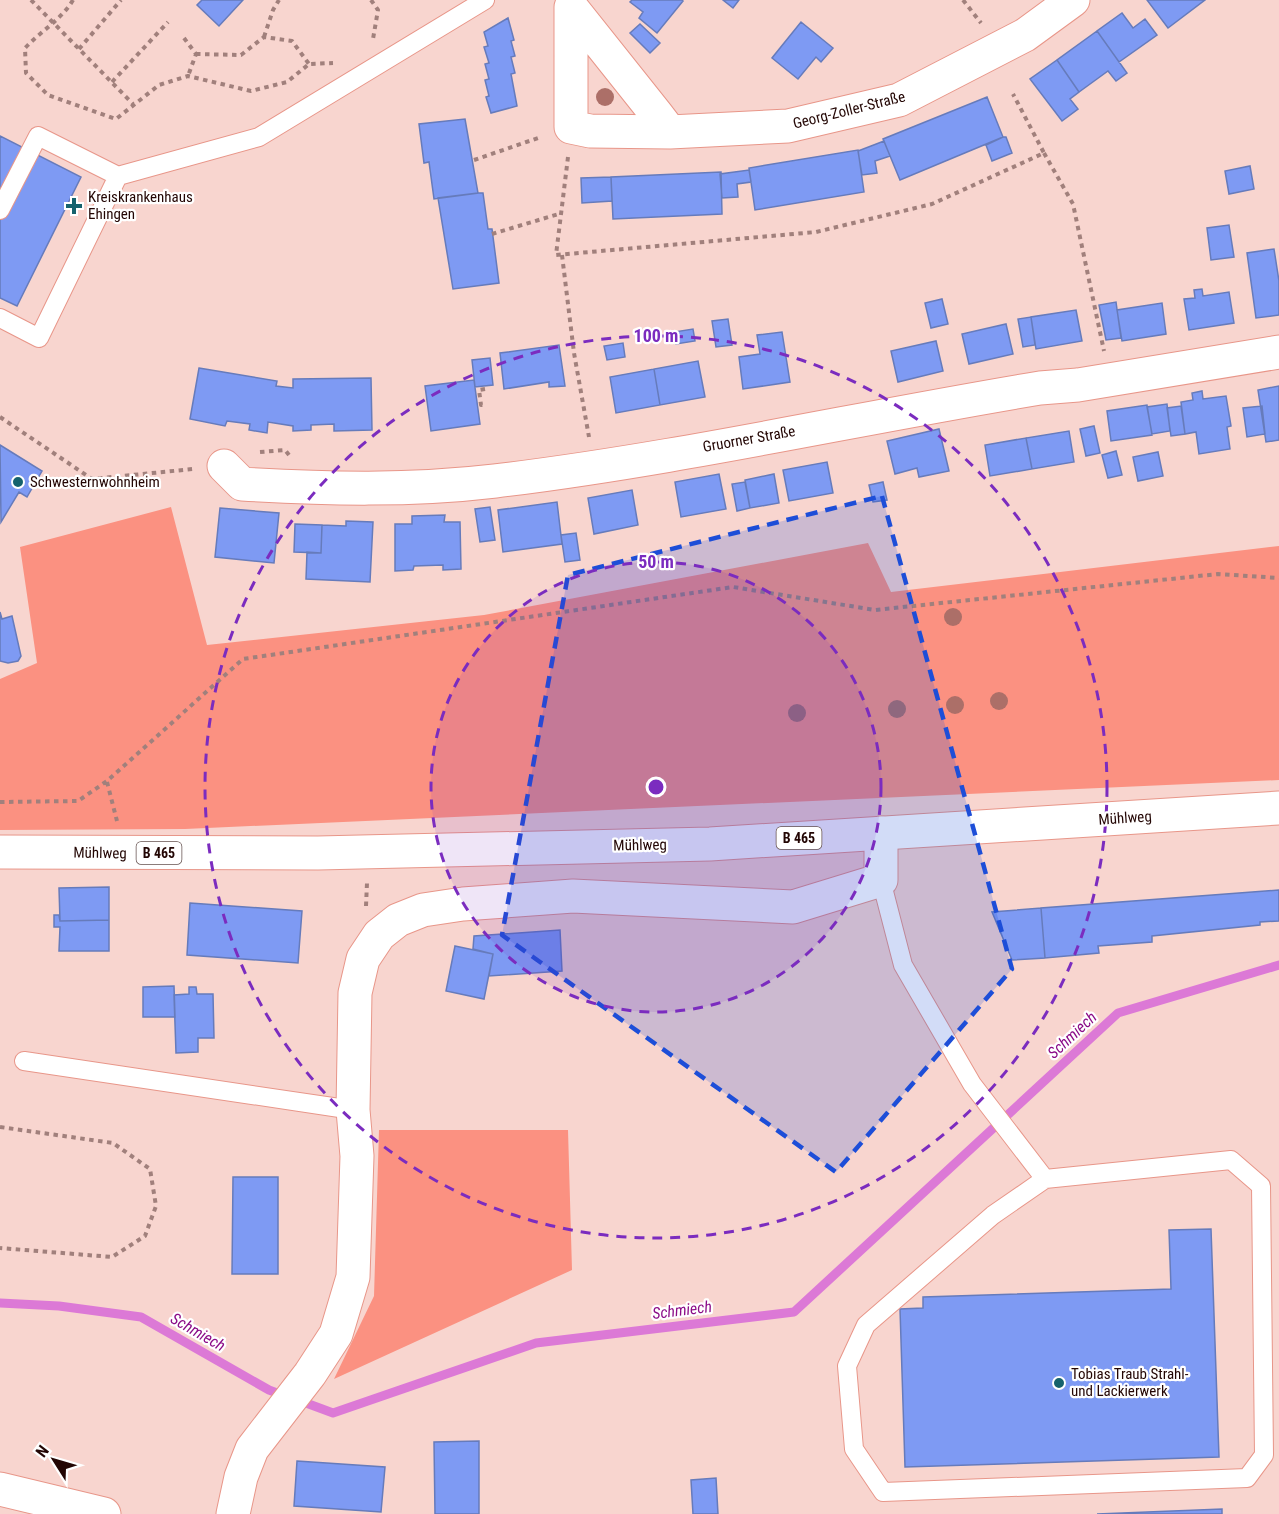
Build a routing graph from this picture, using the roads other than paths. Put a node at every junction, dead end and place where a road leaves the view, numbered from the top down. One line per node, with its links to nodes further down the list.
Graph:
1 (485, 0): 5 (lane)
2 (1073, 0): 4 (street, Georg-Zoller-Straße)
3 (572, 2): 4 (street); 4 (street, Georg-Zoller-Straße)
4 (670, 132)
5 (118, 176): 6 (lane); 7 (lane)
6 (0, 210)
7 (0, 318)
8 (1279, 352): 9 (street, Gruorner Straße)
9 (224, 466)
10 (1279, 808): 11 (street, Mühlweg / B 465)
11 (881, 833): 12 (street, Mühlweg / B 465); 13 (street)
12 (0, 852)
13 (881, 880): 15 (street); 16 (lane)
14 (24, 1061): 15 (lane)
15 (353, 1110): 19 (street)
16 (1045, 1179): 16 (lane)
17 (0, 1489): 18 (street)
18 (104, 1514)
19 (233, 1514)

